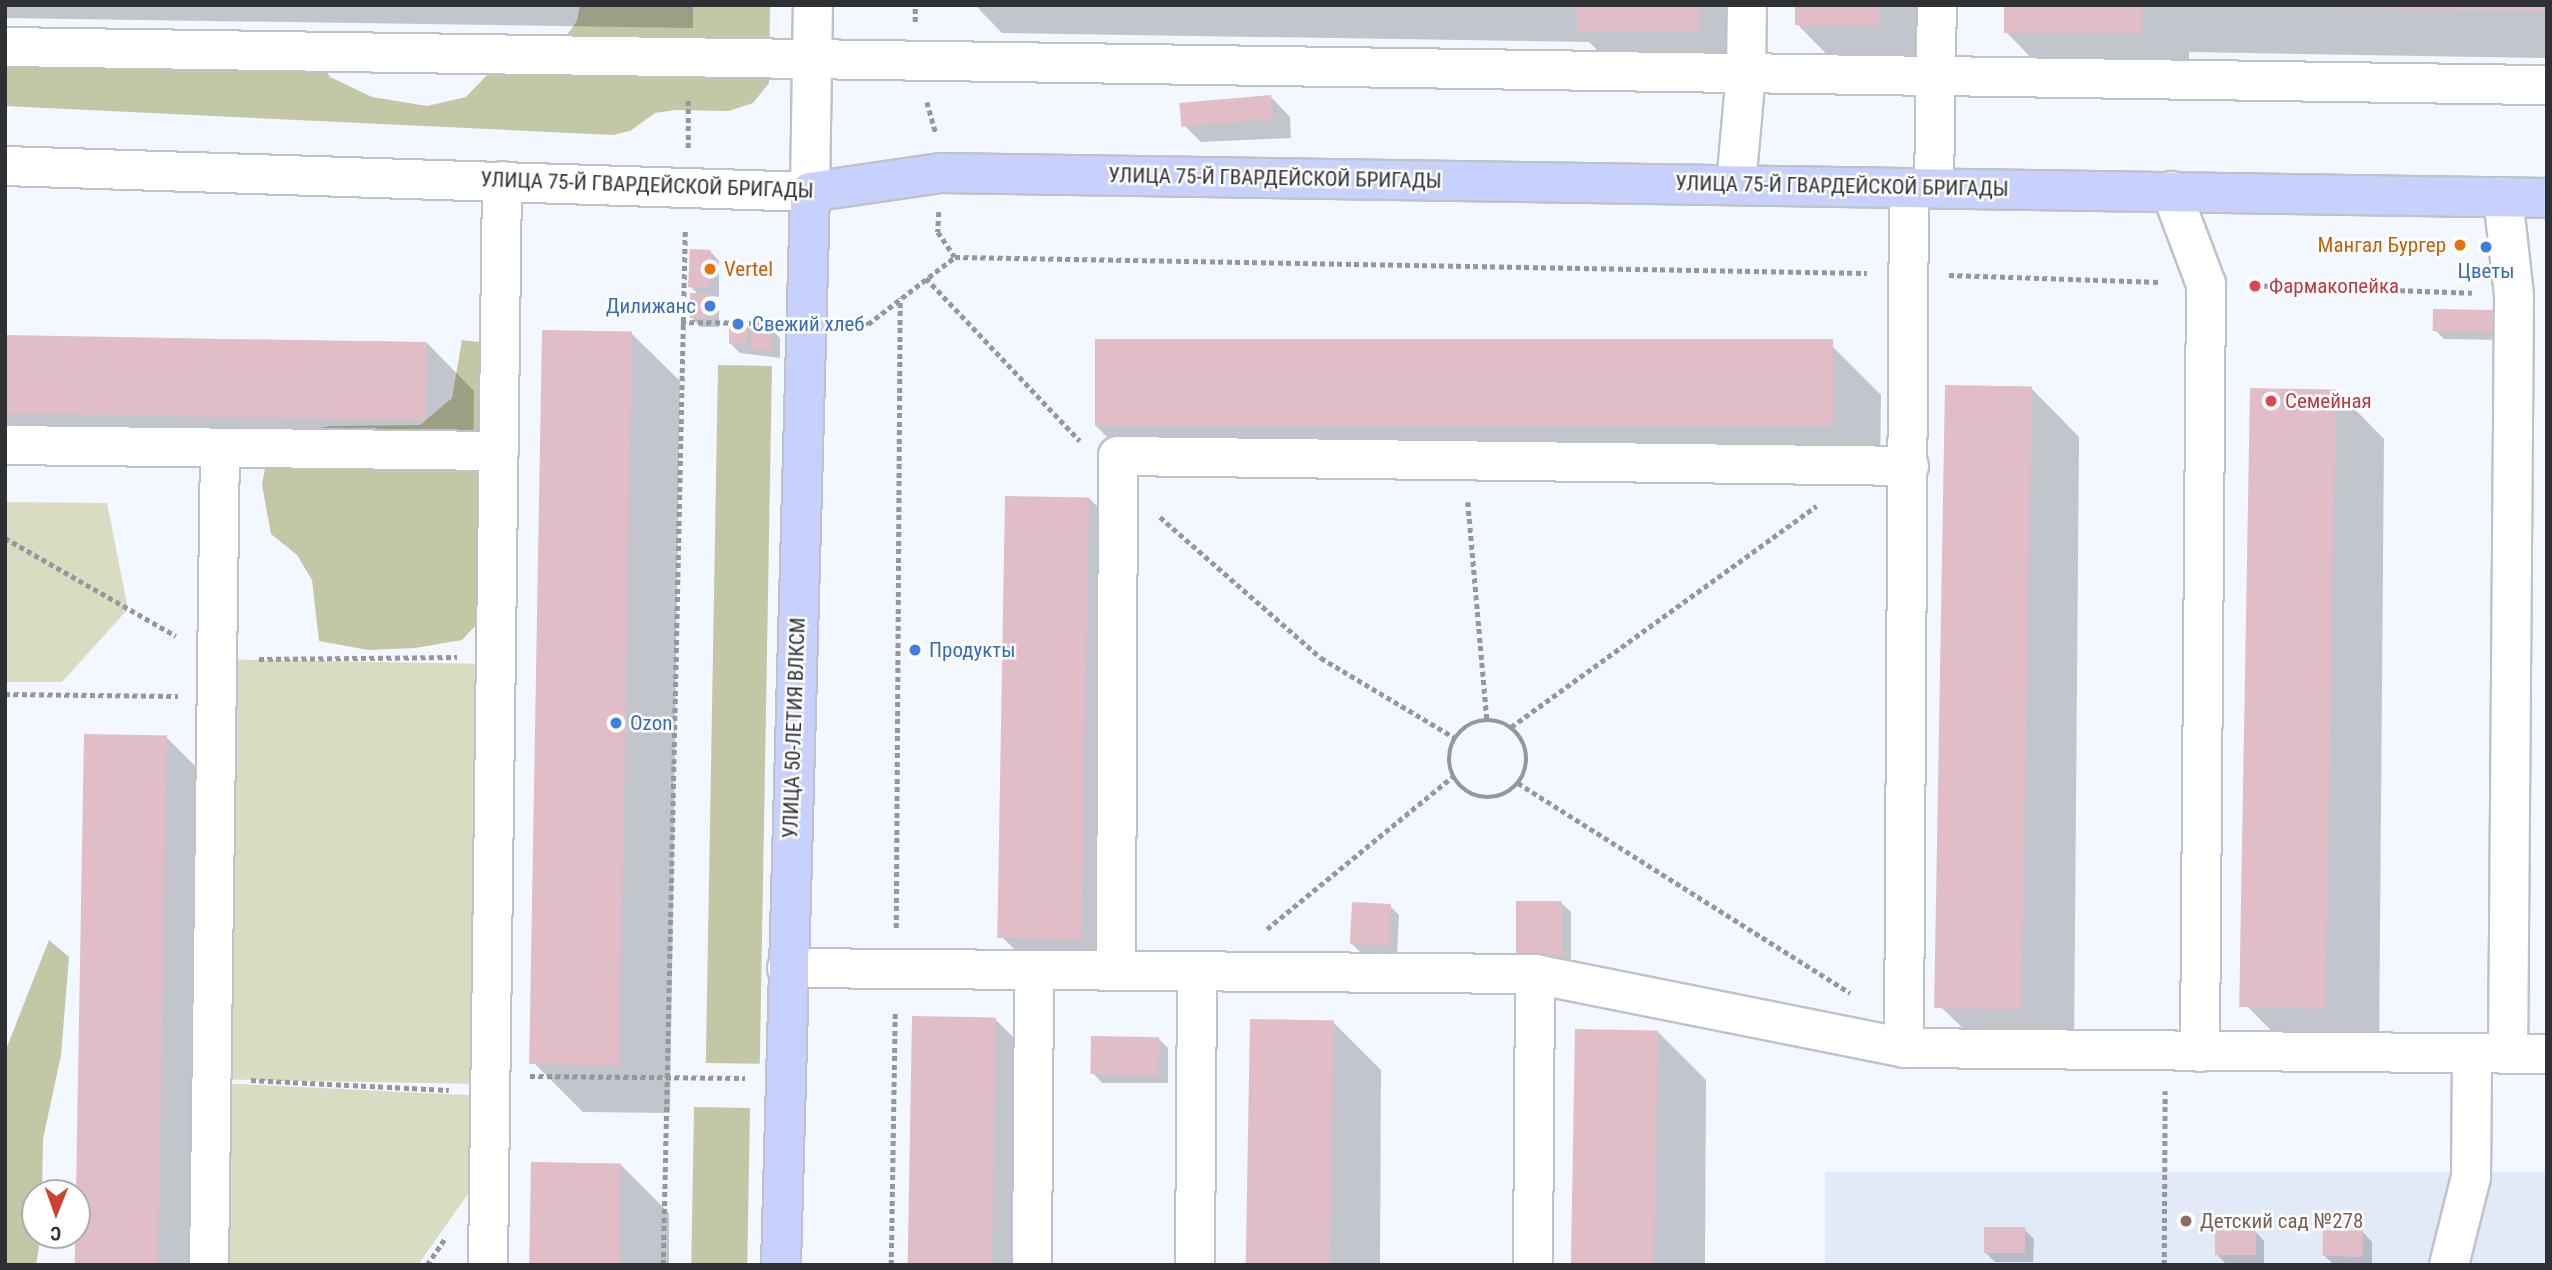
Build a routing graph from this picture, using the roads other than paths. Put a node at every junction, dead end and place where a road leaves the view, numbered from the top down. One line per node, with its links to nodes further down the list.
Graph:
1 (813, 5): 5 (street)
2 (1747, 5): 6 (street)
3 (1937, 5): 7 (street)
4 (5, 47): 5 (street)
5 (812, 58): 6 (street); 14 (street)
6 (1746, 73): 7 (street); 11 (street)
7 (1936, 75): 8 (street); 12 (street)
8 (2547, 85)
9 (5, 166): 10 (street, УЛИЦА 75-Й ГВАРДЕЙСКОЙ БРИГАДЫ)
10 (502, 181): 14 (street, УЛИЦА 75-Й ГВАРДЕЙСКОЙ БРИГАДЫ); 19 (street)
11 (1736, 185): 12 (main road, УЛИЦА 75-Й ГВАРДЕЙСКОЙ БРИГАДЫ); 14 (main road, УЛИЦА 75-Й ГВАРДЕЙСКОЙ БРИГАДЫ)
12 (1922, 187): 13 (main road, УЛИЦА 75-Й ГВАРДЕЙСКОЙ БРИГАДЫ); 20 (street)
13 (2171, 191): 15 (main road, УЛИЦА 75-Й ГВАРДЕЙСКОЙ БРИГАДЫ); 27 (street)
14 (810, 192): 21 (main road, УЛИЦА 50-ЛЕТИЯ ВЛКСМ)
15 (2503, 197): 16 (main road, УЛИЦА 75-Й ГВАРДЕЙСКОЙ БРИГАДЫ); 28 (street)
16 (2547, 198)
17 (5, 445): 18 (street)
18 (220, 448): 19 (street); 30 (street)
19 (499, 451): 31 (street)
20 (1891, 466): 23 (street); 26 (street)
21 (787, 968): 22 (street); 32 (main road, УЛИЦА 50-ЛЕТИЯ ВЛКСМ)
22 (1034, 970): 23 (street); 33 (street)
23 (1116, 971): 24 (street)
24 (1206, 971): 25 (street); 34 (street)
25 (1535, 974): 26 (street); 35 (street)
26 (1904, 1038): 27 (street)
27 (2183, 1051): 28 (street)
28 (2490, 1054): 29 (street); 36 (street)
29 (2547, 1054)
30 (209, 1265)
31 (488, 1265)
32 (781, 1265)
33 (1032, 1265)
34 (1195, 1265)
35 (1532, 1265)
36 (2449, 1265)

